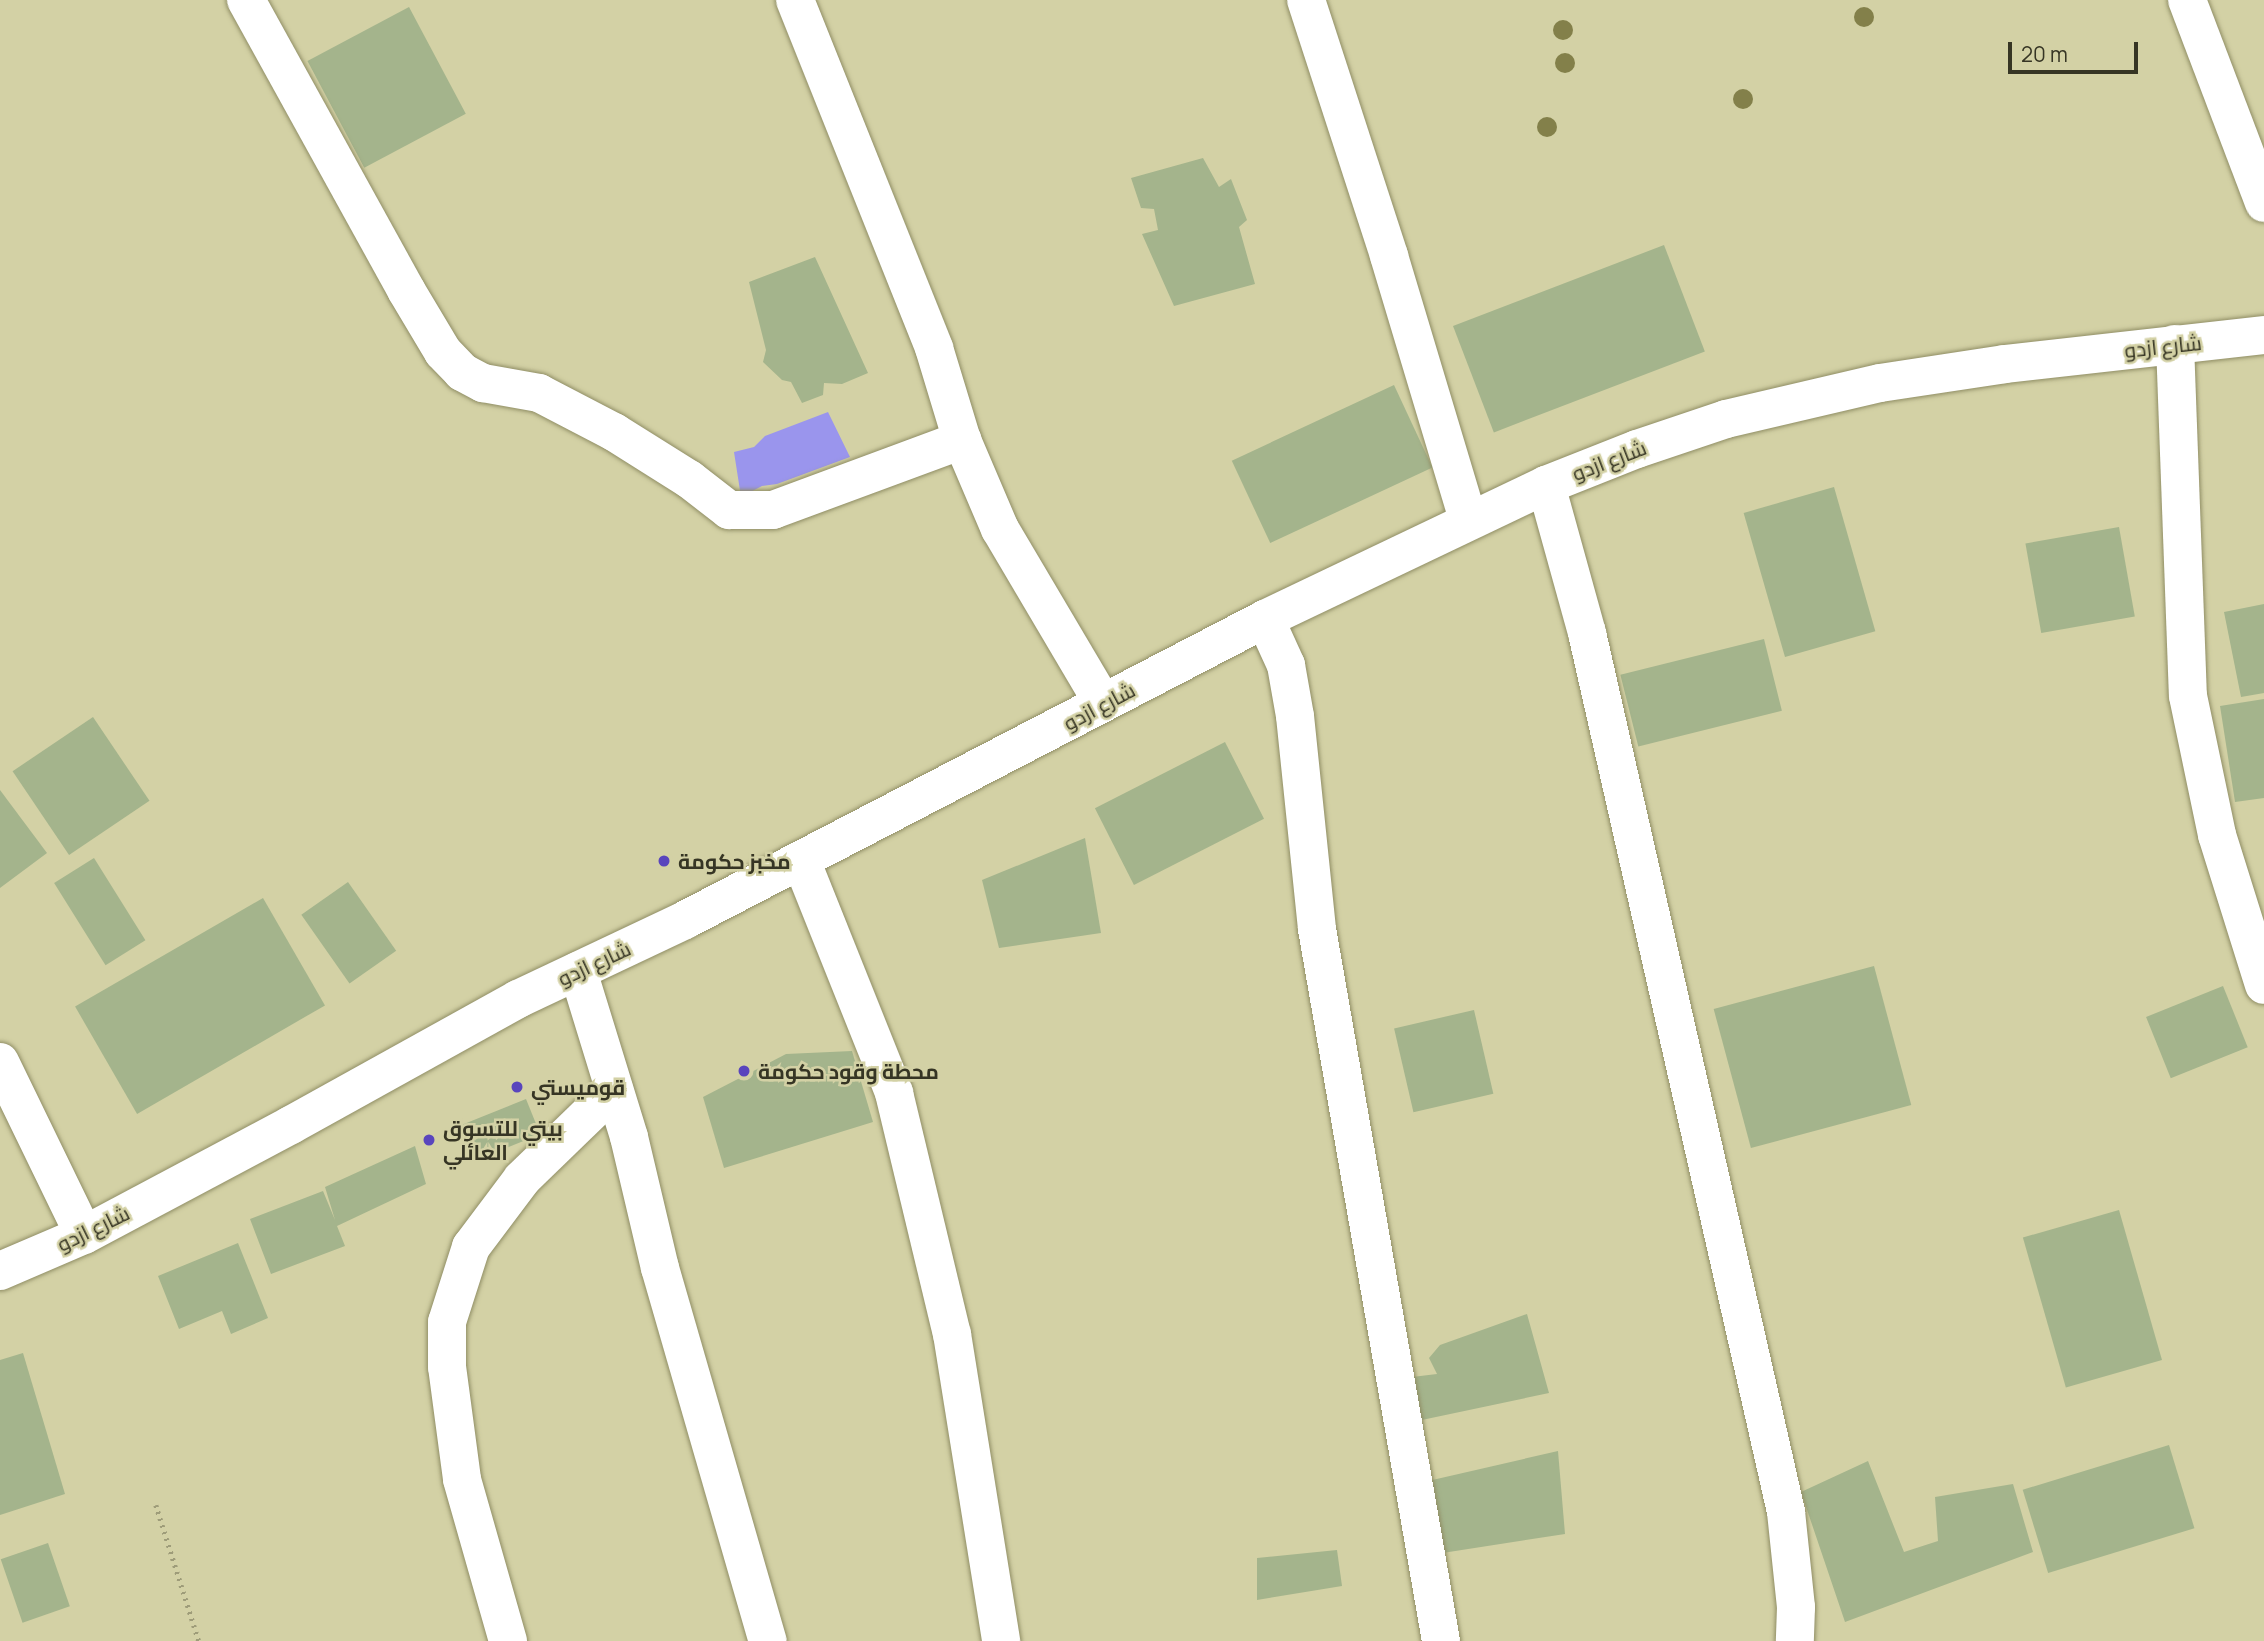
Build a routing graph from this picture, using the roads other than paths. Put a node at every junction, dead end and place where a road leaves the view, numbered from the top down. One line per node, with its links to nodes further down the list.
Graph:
1 (246, 0): 8 (street)
2 (795, 0): 8 (street)
3 (1306, 0): 10 (street)
4 (2188, 0): 5 (street)
5 (2264, 203)
6 (2264, 335): 7 (street, شارع ازدو)
7 (2175, 344): 9 (street, شارع ازدو); 15 (street)
8 (962, 440): 12 (street)
9 (1546, 485): 10 (street, شارع ازدو); 24 (street)
10 (1468, 520): 11 (street, شارع ازدو)
11 (1265, 619): 12 (street, شارع ازدو); 23 (street)
12 (1103, 704): 13 (street, شارع ازدو)
13 (801, 860): 14 (street, شارع ازدو); 22 (street)
14 (578, 971): 17 (street); 18 (street, شارع ازدو)
15 (2264, 985)
16 (0, 1062): 18 (street)
17 (614, 1090): 20 (street); 21 (street)
18 (84, 1235): 19 (street, شارع ازدو)
19 (0, 1271)
20 (508, 1641)
21 (768, 1641)
22 (1001, 1641)
23 (1441, 1641)
24 (1795, 1641)

